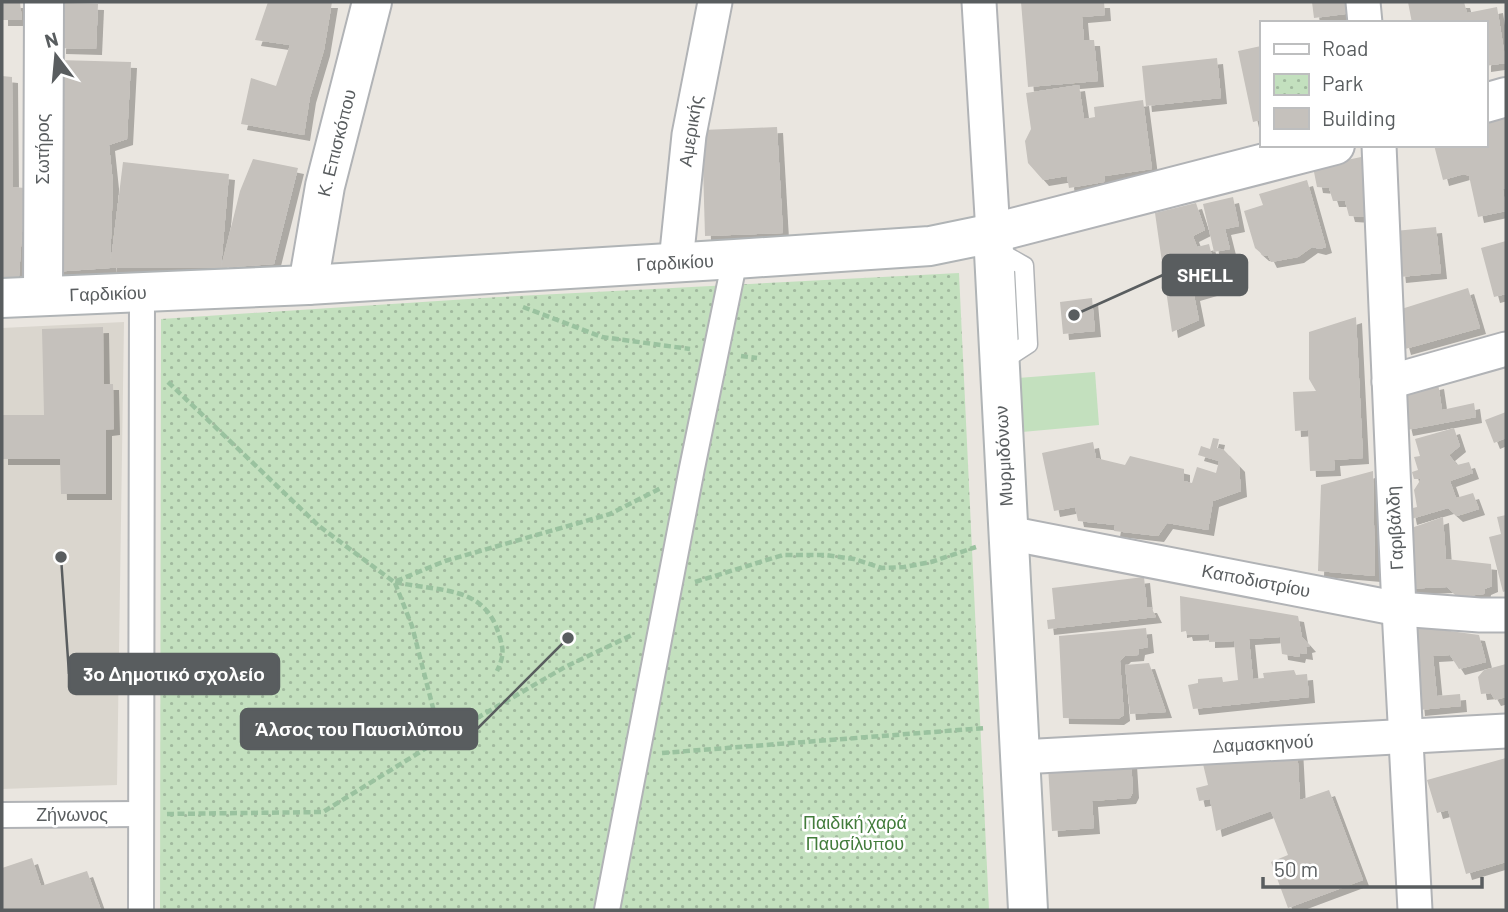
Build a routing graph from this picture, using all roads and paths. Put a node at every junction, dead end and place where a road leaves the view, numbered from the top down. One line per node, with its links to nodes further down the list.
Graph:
1 (44, 2): 16 (main road, Σωτήρος)
2 (372, 2): 14 (main road, Κ. Επισκόπου)
3 (715, 2): 13 (street, Αμερικής)
4 (979, 2): 11 (street, Μυρμιδόνων)
5 (1363, 2): 6 (street)
6 (1365, 21)
7 (1506, 97): 8 (main road)
8 (1487, 102)
9 (1328, 147): 11 (main road, Γαρδικίου)
10 (1379, 147): 23 (street, Γαριβάλδη)
11 (994, 241): 12 (main road, Γαρδικίου); 25 (main road, Μυρμιδόνων)
12 (735, 259): 13 (main road, Γαρδικίου); 20 (street)
13 (676, 262): 14 (main road, Γαρδικίου)
14 (308, 285): 15 (main road, Γαρδικίου)
15 (142, 293): 16 (main road, Γαρδικίου); 21 (street)
16 (43, 296): 17 (main road, Γαρδικίου)
17 (2, 298)
18 (511, 302): 20 (path)
19 (1506, 349): 23 (street)
20 (716, 353): 22 (path); 24 (street)
21 (142, 357): 26 (path); 37 (street)
22 (757, 358)
23 (1389, 382): 28 (street, Γαριβάλδη)
24 (692, 468): 26 (path); 27 (street)
25 (1008, 533): 27 (path); 28 (street, Καποδιστρίου); 35 (main road, Μυρμιδόνων)
26 (394, 582): 31 (path); 34 (path)
27 (669, 591): 30 (street)
28 (1399, 609): 29 (street, Καποδιστρίου); 33 (street, Γαριβάλδη)
29 (1506, 615)
30 (664, 621): 34 (path); 36 (street)
31 (497, 671)
32 (1506, 731): 33 (street, Δαμασκηνού)
33 (1405, 736): 35 (street, Δαμασκηνού); 42 (street, Γαριβάλδη)
34 (441, 739): 37 (path)
35 (1019, 742): 36 (path); 41 (main road, Μυρμιδόνων)
36 (637, 755): 40 (street)
37 (141, 814): 38 (street, Ζήνωνος); 39 (street)
38 (2, 815)
39 (141, 910)
40 (607, 910)
41 (1028, 910)
42 (1415, 910)

